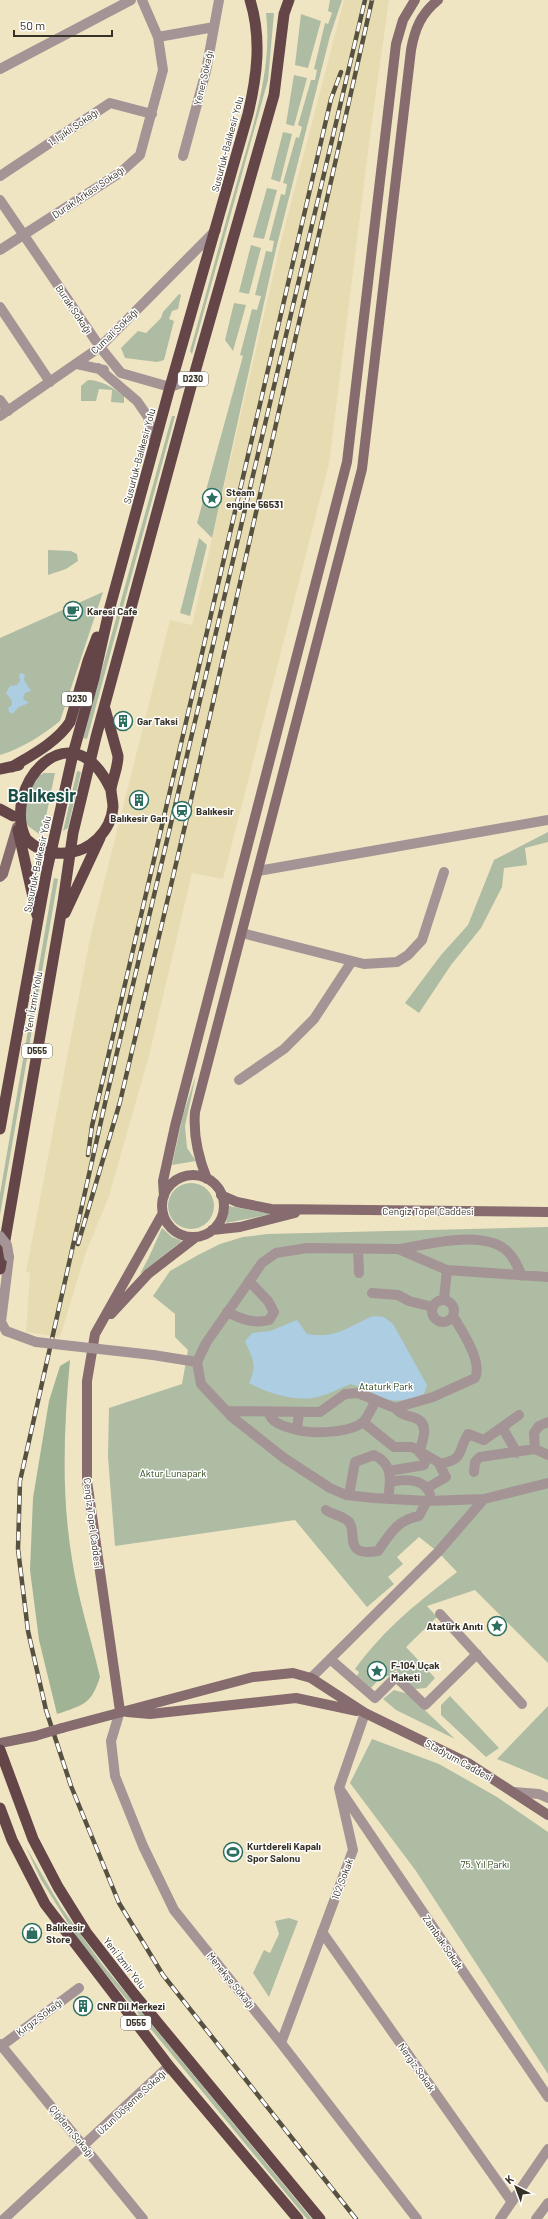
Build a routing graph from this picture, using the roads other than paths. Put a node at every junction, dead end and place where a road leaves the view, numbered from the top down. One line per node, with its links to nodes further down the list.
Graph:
1 (131, 0): 10 (street)
2 (142, 0): 9 (street, Durak Arkası Sokağı)
3 (219, 0): 8 (street, Yener Sokağı)
4 (250, 0): 15 (highway, Susurluk-Balıkesir Yolu / D230)
5 (289, 0): 23 (highway, D230)
6 (415, 0): 55 (main road, Cengiz Topel Caddesi)
7 (438, 0): 44 (main road)
8 (214, 27): 9 (street); 12 (street, Yener Sokağı)
9 (158, 37): 11 (street, Durak Arkası Sokağı)
10 (0, 70)
11 (152, 114): 13 (street, 1. Işıklı Sokağı); 16 (street, Durak Arkası Sokağı)
12 (183, 156)
13 (0, 176)
14 (0, 200): 16 (street, Burak Sokağı)
15 (216, 230): 19 (street, Cumali Sokağı); 25 (highway, Susurluk-Balıkesir Yolu / D230)
16 (24, 235): 17 (street, Durak Arkası Sokağı); 19 (street, Burak Sokağı)
17 (0, 250)
18 (0, 308): 24 (street)
19 (100, 347): 20 (street, Cumali Sokağı); 22 (street, Burak Sokağı)
20 (77, 364): 21 (street); 24 (street, Cumali Sokağı)
21 (98, 368): 22 (street); 28 (street)
22 (121, 373): 25 (street)
23 (193, 379): 25 (street); 30 (highway, D230)
24 (50, 382): 27 (street, Cumali Sokağı)
25 (170, 387): 28 (highway, Susurluk-Balıkesir Yolu / D230)
26 (0, 400): 27 (street)
27 (4, 414)
28 (155, 444): 29 (highway, Susurluk-Balıkesir Yolu / D230)
29 (110, 607): 31 (highway, Susurluk-Balıkesir Yolu); 34 (highway, D230)
30 (105, 706): 32 (highway, D230); 36 (highway)
31 (73, 754): 32 (highway); 33 (highway); 42 (highway, Susurluk-Balıkesir Yolu)
32 (91, 759): 36 (highway); 43 (highway, Yeni İzmir Yolu / D555)
33 (32, 763): 34 (highway); 38 (highway)
34 (12, 767): 35 (highway, D230)
35 (0, 769)
36 (111, 790): 41 (highway)
37 (0, 809): 38 (highway)
38 (13, 816): 40 (highway)
39 (548, 820): 44 (street)
40 (17, 827): 42 (highway); 46 (main road); 47 (highway, D555)
41 (100, 837): 43 (highway); 49 (highway)
42 (51, 852): 43 (highway); 47 (highway, Susurluk-Balıkesir Yolu)
43 (70, 853): 49 (highway, Yeni İzmir Yolu / D555)
44 (258, 871): 48 (main road)
45 (444, 872): 50 (street)
46 (0, 877)
47 (38, 920): 52 (highway, Yeni İzmir Yolu / D555)
48 (242, 933): 50 (street); 53 (main road)
49 (57, 934): 64 (highway, Yeni İzmir Yolu / D555)
50 (352, 961): 51 (street)
51 (239, 1080)
52 (0, 1129)
53 (207, 1179): 54 (main road, Cengiz Topel Caddesi); 55 (main road)
54 (221, 1195): 56 (main road, Cengiz Topel Caddesi); 59 (main road)
55 (164, 1196): 58 (main road, Cengiz Topel Caddesi)
56 (309, 1210): 57 (main road, Cengiz Topel Caddesi); 59 (main road, Cengiz Topel Caddesi)
57 (548, 1212)
58 (163, 1213): 61 (main road); 75 (main road, Cengiz Topel Caddesi)
59 (212, 1230): 61 (main road, Cengiz Topel Caddesi)
60 (0, 1236): 76 (street, bridge)
61 (196, 1237): 75 (main road, Cengiz Topel Caddesi)
62 (358, 1249): 63 (street); 66 (street); 69 (street)
63 (398, 1249): 65 (street); 67 (street)
64 (0, 1269)
65 (447, 1270): 67 (street); 71 (street)
66 (359, 1273)
67 (522, 1276): 68 (street)
68 (548, 1277)
69 (249, 1281): 73 (street); 73 (street)
70 (372, 1293): 72 (street)
71 (444, 1299): 72 (street); 74 (street)
72 (433, 1307): 74 (street)
73 (227, 1312): 76 (street)
74 (453, 1316): 78 (street)
75 (95, 1334): 109 (main road, Cengiz Topel Caddesi)
76 (197, 1362): 79 (street)
77 (376, 1400): 78 (street); 81 (street); 83 (street)
78 (395, 1408): 89 (street)
79 (227, 1411): 80 (street); 99 (street)
80 (268, 1412): 81 (street); 86 (street)
81 (299, 1412): 86 (street)
82 (519, 1415): 85 (street)
83 (363, 1422): 86 (street); 87 (street)
84 (548, 1422): 88 (street)
85 (502, 1427): 90 (street); 93 (street)
86 (297, 1430)
87 (394, 1447): 89 (street); 92 (street)
88 (535, 1449): 90 (street); 91 (street)
89 (419, 1452): 93 (street); 94 (street)
90 (517, 1452): 95 (street)
91 (548, 1455)
92 (378, 1457): 94 (street); 99 (street)
93 (440, 1464): 98 (street)
94 (389, 1471): 96 (street)
95 (474, 1472)
96 (390, 1482): 98 (street); 100 (street)
97 (548, 1483): 101 (street)
98 (427, 1488): 102 (street)
99 (349, 1495): 100 (street)
100 (388, 1499): 102 (street)
101 (484, 1499): 102 (street); 106 (street)
102 (430, 1501): 103 (street)
103 (326, 1510)
104 (440, 1614): 105 (street)
105 (477, 1654): 106 (street); 108 (street)
106 (330, 1659): 107 (street)
107 (311, 1678): 109 (main road); 110 (main road)
108 (522, 1704)
109 (120, 1711): 110 (main road); 111 (main road, bridge); 120 (street, Menekşe Sokağı)
110 (365, 1713): 113 (street); 114 (main road, Stadyum Caddesi)
111 (0, 1743)
112 (0, 1750): 131 (highway, Yeni İzmir Yolu / D555)
113 (339, 1788): 118 (street, 102 Sokak); 123 (street, Zambak Sokak)
114 (514, 1792): 115 (street); 117 (main road, Stadyum Caddesi)
115 (548, 1798)
116 (0, 1808): 122 (highway, D555)
117 (548, 1815)
118 (322, 1932): 120 (street, 102 Sokak); 126 (street, Nergiz Sokak)
119 (79, 1988): 121 (street, Kırgız Sokağı)
120 (281, 2043): 132 (street, Menekşe Sokağı)
121 (0, 2045): 124 (street, Çiğdem Sokağı)
122 (169, 2066): 124 (street, Uzun Döşeme Sokağı); 130 (highway, D555)
123 (548, 2097)
124 (84, 2145): 128 (street, Uzun Döşeme Sokağı); 129 (street, Çiğdem Sokağı)
125 (548, 2149): 126 (street)
126 (512, 2202): 133 (street)
127 (548, 2203): 134 (street)
128 (4, 2219)
129 (143, 2219)
130 (298, 2219)
131 (320, 2219)
132 (417, 2219)
133 (500, 2219)
134 (536, 2219)

